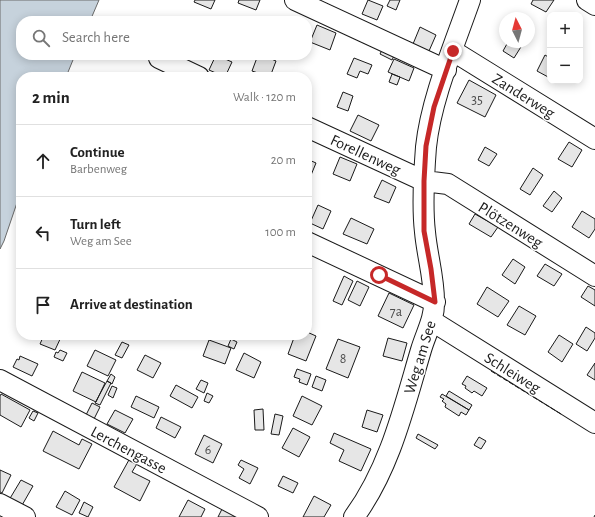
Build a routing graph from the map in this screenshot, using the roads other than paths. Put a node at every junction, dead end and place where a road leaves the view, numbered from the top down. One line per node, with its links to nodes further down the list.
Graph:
1 (295, 0): 7 (lane)
2 (470, 0): 5 (lane, Weg am See)
3 (587, 0): 4 (lane)
4 (595, 5)
5 (453, 51): 7 (lane, Weg am See); 10 (lane, Zanderweg)
6 (163, 60): 8 (lane)
7 (446, 70): 11 (lane, Weg am See)
8 (188, 72)
9 (312, 129): 11 (lane, Forellenweg)
10 (595, 139)
11 (424, 181): 13 (lane, Plötzenweg); 14 (lane, Weg am See)
12 (312, 244): 14 (lane)
13 (595, 276)
14 (435, 302): 15 (lane, Weg am See)
15 (432, 321): 17 (lane, Schleiweg); 21 (lane, Weg am See)
16 (0, 380): 20 (lane, Lerchengasse)
17 (595, 423)
18 (0, 504): 19 (lane)
19 (25, 517)
20 (258, 517)
21 (354, 517)

